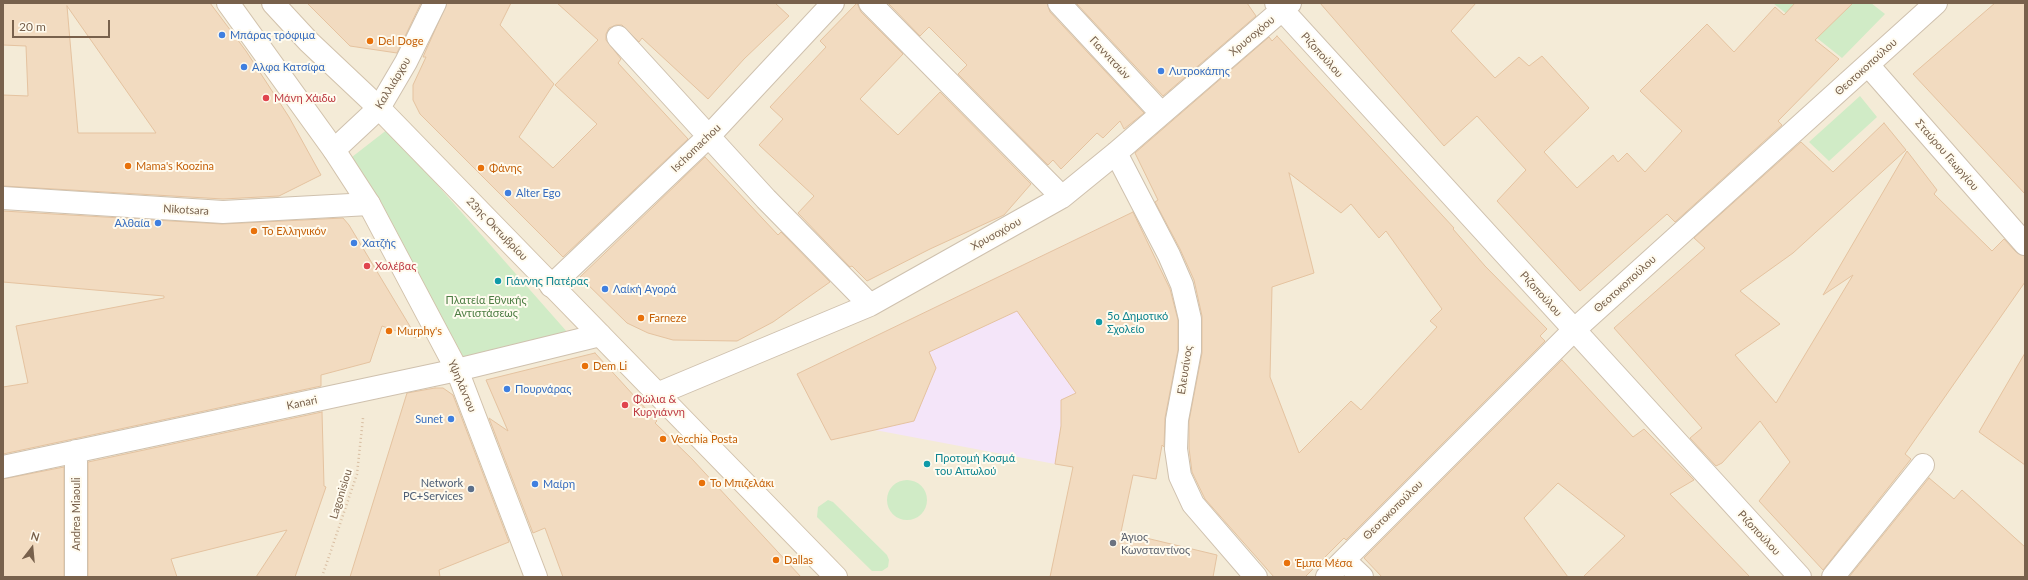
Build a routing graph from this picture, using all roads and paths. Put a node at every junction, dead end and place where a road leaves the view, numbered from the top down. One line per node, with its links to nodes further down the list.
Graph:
1 (228, 3): 14 (street)
2 (273, 3): 11 (street, 23ης Οκτωβρίου)
3 (435, 3): 11 (street, Καλλιάρχου)
4 (833, 3): 13 (street, Ischomachou)
5 (870, 3): 16 (street)
6 (1059, 3): 12 (street, Γιαννιτσών)
7 (1936, 3): 10 (street, Θεοτοκοπούλου)
8 (1283, 6): 12 (street, Χρυσοχόου); 22 (street, Ριζοπούλου)
9 (618, 37): 13 (street)
10 (1868, 65): 19 (street, Σταύρου Γεωργίου); 22 (street, Θεοτοκοπούλου)
11 (379, 108): 14 (street, Καλλιάρχου); 20 (street, 23ης Οκτωβρίου)
12 (1161, 113): 15 (street, Χρυσοχόου)
13 (709, 136): 20 (street, Ischomachou); 21 (street)
14 (334, 150): 18 (street)
15 (1116, 153): 16 (street, Χρυσοχόου); 35 (street, Ελευσίνος)
16 (1062, 197): 21 (street, Χρυσοχόου)
17 (3, 198): 18 (street, Nikotsara)
18 (369, 204): 24 (street, Υψηλάντου)
19 (2025, 244)
20 (552, 286): 23 (street, 23ης Οκτωβρίου)
21 (870, 305): 26 (street, Χρυσοχόου)
22 (1574, 330): 30 (street, Θεοτοκοπούλου); 38 (street, Ριζοπούλου)
23 (600, 335): 24 (street, Kanari); 26 (street, 23ης Οκτωβρίου)
24 (457, 370): 25 (street, Kanari); 33 (street, Υψηλάντου)
25 (366, 390): 27 (street, Kanari); 32 (path, Lagonisiou)
26 (657, 394): 34 (street, 23ης Οκτωβρίου)
27 (76, 451): 29 (street, Kanari); 31 (street, Andrea Miaouli)
28 (1923, 465): 39 (street)
29 (3, 467)
30 (1344, 560): 36 (street, Θεοτοκοπούλου); 37 (street)
31 (76, 577)
32 (322, 577)
33 (536, 577)
34 (836, 577)
35 (1256, 577)
36 (1327, 577)
37 (1362, 577)
38 (1800, 577)
39 (1834, 577)

